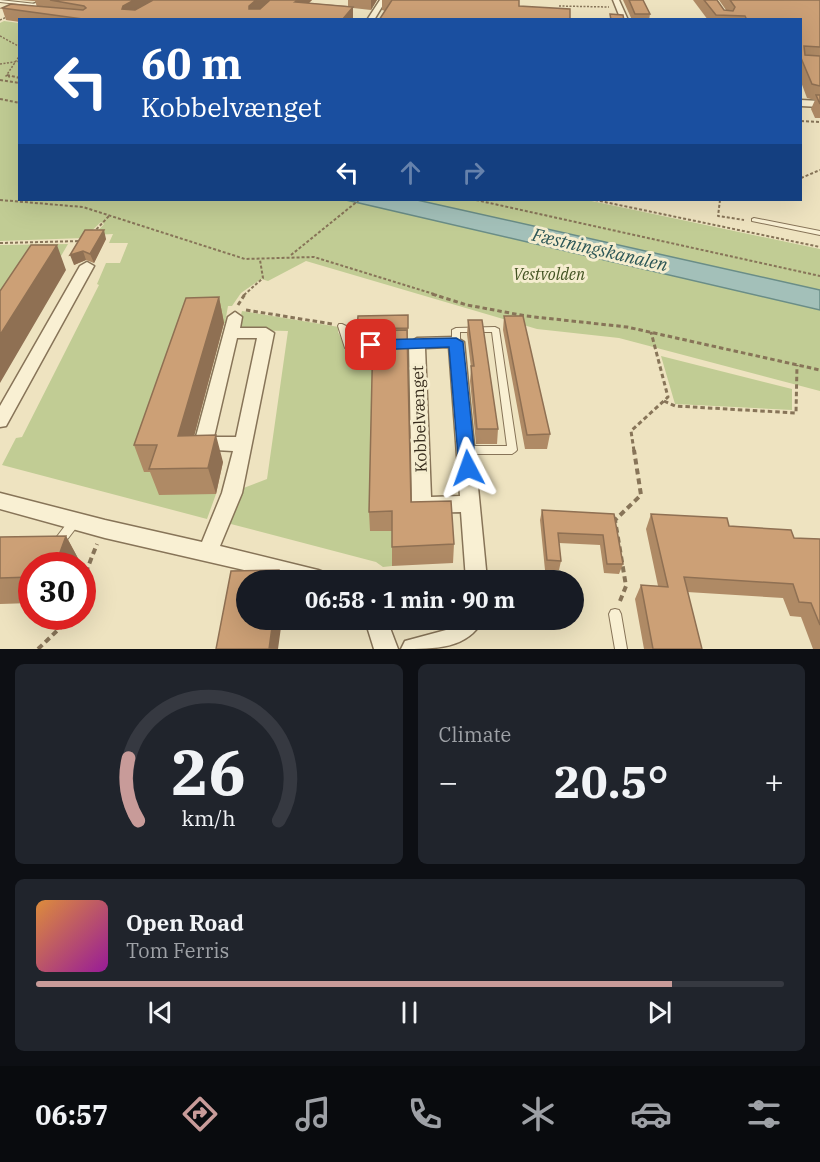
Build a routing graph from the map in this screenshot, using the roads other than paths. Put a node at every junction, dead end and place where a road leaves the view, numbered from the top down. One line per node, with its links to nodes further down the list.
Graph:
1 (48, 0): 5 (street)
2 (383, 0): 9 (street)
3 (0, 1): 5 (lane)
4 (618, 4): 10 (street)
5 (36, 5): 7 (street)
6 (6, 11): 7 (street)
7 (23, 11): 8 (street)
8 (43, 14)
9 (371, 18)
10 (624, 18)
11 (802, 103): 12 (street)
12 (820, 104)
13 (753, 220): 14 (lane)
14 (820, 233)
15 (87, 266): 19 (street)
16 (342, 326): 18 (lane)
17 (456, 342): 21 (street); 21 (lane); 23 (street, Kobbelvænget)
18 (394, 344)
19 (0, 421)
20 (244, 444): 20 (street); 25 (street)
21 (466, 450): 23 (street)
22 (0, 501): 24 (street)
23 (470, 504): 28 (street)
24 (75, 521): 25 (street); 26 (lane)
25 (208, 551): 27 (street)
26 (52, 552)
27 (280, 570)
28 (476, 570)
29 (615, 614): 34 (lane)
30 (379, 630): 32 (street)
31 (466, 630): 33 (street)
32 (386, 649)
33 (414, 649)
34 (621, 649)

